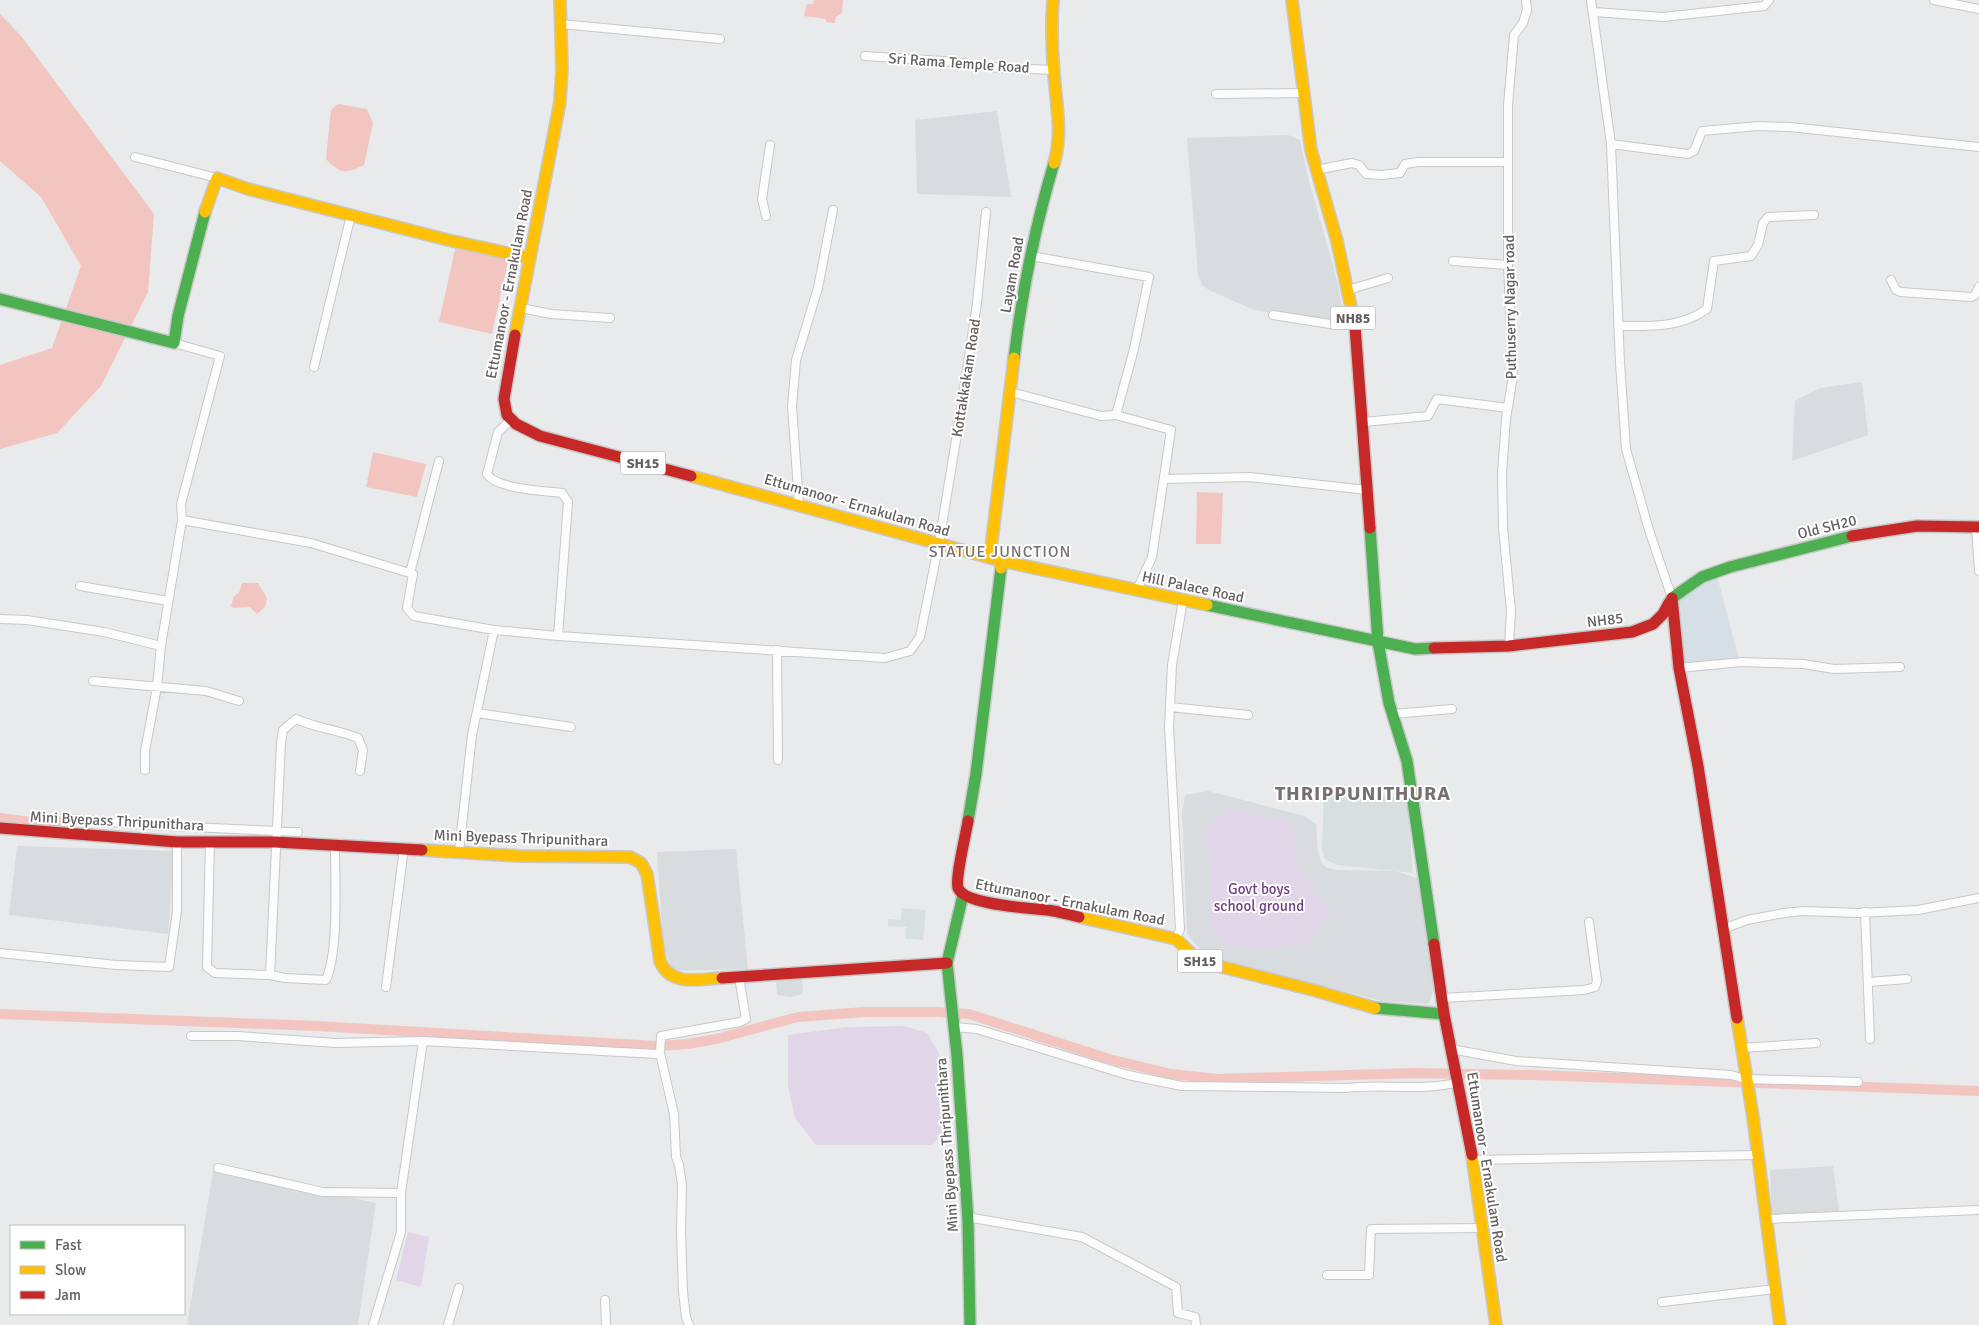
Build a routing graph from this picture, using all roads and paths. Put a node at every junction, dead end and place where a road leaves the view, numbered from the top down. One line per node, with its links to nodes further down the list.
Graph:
1 (560, 0): 10 (main road, Ettumanoor - Ernakulam Road)
2 (1052, 0): 13 (main road, Layam Road)
3 (1292, 0): 14 (main road, NH85 / NH85)
4 (1526, 0): 20 (street, Puthuserry Nagar road)
5 (1591, 0): 9 (street)
6 (1769, 0): 9 (street)
7 (1934, 0): 8 (street)
8 (1979, 9)
9 (1594, 12): 16 (street)
10 (560, 24): 11 (street); 29 (main road, Ettumanoor - Ernakulam Road)
11 (720, 39)
12 (865, 56): 13 (street, Sri Rama Temple Road)
13 (1054, 70): 28 (main road, Layam Road)
14 (1303, 93): 15 (street); 21 (main road, NH85 / NH85)
15 (1216, 94)
16 (1611, 144): 18 (street); 41 (street)
17 (770, 145): 27 (street)
18 (1979, 147)
19 (135, 156): 22 (street)
20 (1508, 162): 21 (street); 31 (street, Puthuserry Nagar road)
21 (1316, 170): 35 (main road, NH85 / NH85)
22 (217, 178): 25 (main road); 42 (main road)
23 (833, 210): 52 (street)
24 (986, 212): 55 (street, Kottakkakam Road)
25 (351, 215): 29 (main road); 43 (street)
26 (1814, 215): 41 (street)
27 (766, 216)
28 (1031, 256): 44 (main road, Layam Road); 46 (street)
29 (530, 258): 37 (main road, Ettumanoor - Ernakulam Road)
30 (1453, 261): 31 (street)
31 (1508, 265): 45 (street, Puthuserry Nagar road)
32 (1388, 278): 35 (street)
33 (1891, 280): 34 (street)
34 (1979, 287)
35 (1348, 290): 40 (main road, NH85 / NH85)
36 (0, 299): 42 (main road)
37 (521, 308): 39 (street); 47 (main road, Ettumanoor - Ernakulam Road)
38 (1273, 315): 40 (street)
39 (610, 318)
40 (1355, 325): 48 (main road, NH85 / NH85)
41 (1618, 326): 63 (street)
42 (174, 343): 53 (street)
43 (314, 368)
44 (1011, 392): 46 (street); 56 (main road, Layam Road)
45 (1508, 408): 48 (street); 71 (street, Puthuserry Nagar road)
46 (1116, 415): 50 (street)
47 (511, 420): 52 (main road, Ettumanoor - Ernakulam Road / SH15); 68 (street)
48 (1363, 422): 51 (main road, NH85 / NH85)
49 (439, 461): 59 (street, Kottakkakam Road)
50 (1164, 479): 51 (street); 62 (street)
51 (1368, 490): 69 (main road, NH85 / NH85)
52 (799, 504): 55 (main road, Ettumanoor - Ernakulam Road / SH15)
53 (182, 520): 59 (street); 65 (street)
54 (1978, 527): 58 (street); 61 (main road, Old SH20)
55 (939, 543): 56 (main road, Ettumanoor - Ernakulam Road / SH15); 72 (street, Kottakkakam Road)
56 (990, 557): 57 (main road, Ettumanoor - Ernakulam Road / SH15)
57 (1002, 561): 62 (main road, Hill Palace Road); 97 (main road, Ettumanoor - Ernakulam Road)
58 (1979, 571)
59 (410, 573): 67 (street, Kottakkakam Road)
60 (80, 586): 65 (street)
61 (1688, 586): 63 (main road, NH85 / NH85)
62 (1136, 590): 64 (main road, Hill Palace Road)
63 (1672, 598): 71 (main road, NH85 / NH85); 74 (main road)
64 (1183, 600): 69 (main road, Hill Palace Road); 78 (street)
65 (168, 601): 70 (street)
66 (0, 619): 70 (street)
67 (494, 630): 68 (street, Kottakkakam Road); 80 (street)
68 (558, 636): 72 (street, Kottakkakam Road)
69 (1378, 642): 71 (main road, NH85 / NH85); 81 (main road, Ettumanoor - Ernakulam Road)
70 (161, 646): 76 (street)
71 (1509, 646)
72 (777, 650): 84 (street)
73 (1900, 667): 74 (street)
74 (1679, 668): 101 (main road)
75 (93, 680): 76 (street)
76 (157, 687): 77 (street); 85 (street)
77 (240, 701)
78 (1170, 707): 82 (street); 102 (street)
79 (1452, 709): 81 (street)
80 (477, 713): 83 (street); 96 (street)
81 (1393, 714): 110 (main road, Ettumanoor - Ernakulam Road)
82 (1248, 715)
83 (571, 727)
84 (778, 760)
85 (145, 770)
86 (360, 771): 91 (street)
87 (72, 819): 88 (street)
88 (202, 827): 91 (street); 92 (street)
89 (0, 828): 93 (main road, Mini Byepass Thripunithara)
90 (298, 832): 91 (street)
91 (276, 836): 92 (main road, Mini Byepass Thripunithara); 94 (main road, Mini Byepass Thripunithara); 105 (street)
92 (205, 841): 93 (main road, Mini Byepass Thripunithara); 105 (street)
93 (177, 842): 103 (street)
94 (335, 846): 95 (main road, Mini Byepass Thripunithara); 105 (street)
95 (404, 848): 96 (main road, Mini Byepass Thripunithara); 109 (street)
96 (459, 852): 106 (main road, Mini Byepass Thripunithara)
97 (963, 895): 102 (main road, Ettumanoor - Ernakulam Road / SH15); 104 (main road, Mini Byepass Thripunithara)
98 (1979, 898): 99 (street)
99 (1865, 912): 101 (street); 108 (street)
100 (1588, 922): 110 (street)
101 (1723, 929): 118 (main road)
102 (1176, 939): 111 (main road, Ettumanoor - Ernakulam Road / SH15)
103 (0, 953)
104 (948, 964): 106 (main road, Mini Byepass Thripunithara); 112 (main road, Mini Byepass Thripunithara)
105 (270, 975)
106 (739, 977): 117 (street)
107 (1907, 978): 108 (street)
108 (1868, 982): 114 (street)
109 (386, 987)
110 (1442, 998): 111 (main road, Ettumanoor - Ernakulam Road)
111 (1444, 1014): 119 (main road, Ettumanoor - Ernakulam Road)
112 (954, 1025): 121 (street); 128 (main road, Mini Byepass Thripunithara)
113 (191, 1036): 115 (street)
114 (1870, 1039)
115 (423, 1042): 117 (street); 126 (street)
116 (1816, 1043): 118 (street)
117 (661, 1048): 139 (street)
118 (1741, 1048): 120 (main road)
119 (1451, 1049): 120 (street); 121 (main road, Ettumanoor - Ernakulam Road)
120 (1746, 1079): 122 (street); 123 (main road)
121 (1458, 1082): 124 (main road, Ettumanoor - Ernakulam Road)
122 (1858, 1082)
123 (1758, 1156): 124 (street); 129 (main road)
124 (1474, 1160): 130 (main road, Ettumanoor - Ernakulam Road)
125 (218, 1168): 126 (street)
126 (401, 1192): 136 (street)
127 (1979, 1210): 129 (street)
128 (967, 1217): 140 (main road, Mini Byepass Thripunithara); 141 (street)
129 (1766, 1219): 133 (main road)
130 (1484, 1228): 131 (street); 142 (main road, Ettumanoor - Ernakulam Road)
131 (1327, 1275)
132 (459, 1288): 137 (street)
133 (1775, 1289): 135 (street); 143 (main road)
134 (605, 1300): 138 (street)
135 (1662, 1302)
136 (373, 1325)
137 (448, 1325)
138 (606, 1325)
139 (690, 1325)
140 (970, 1325)
141 (1196, 1325)
142 (1496, 1325)
143 (1780, 1325)

